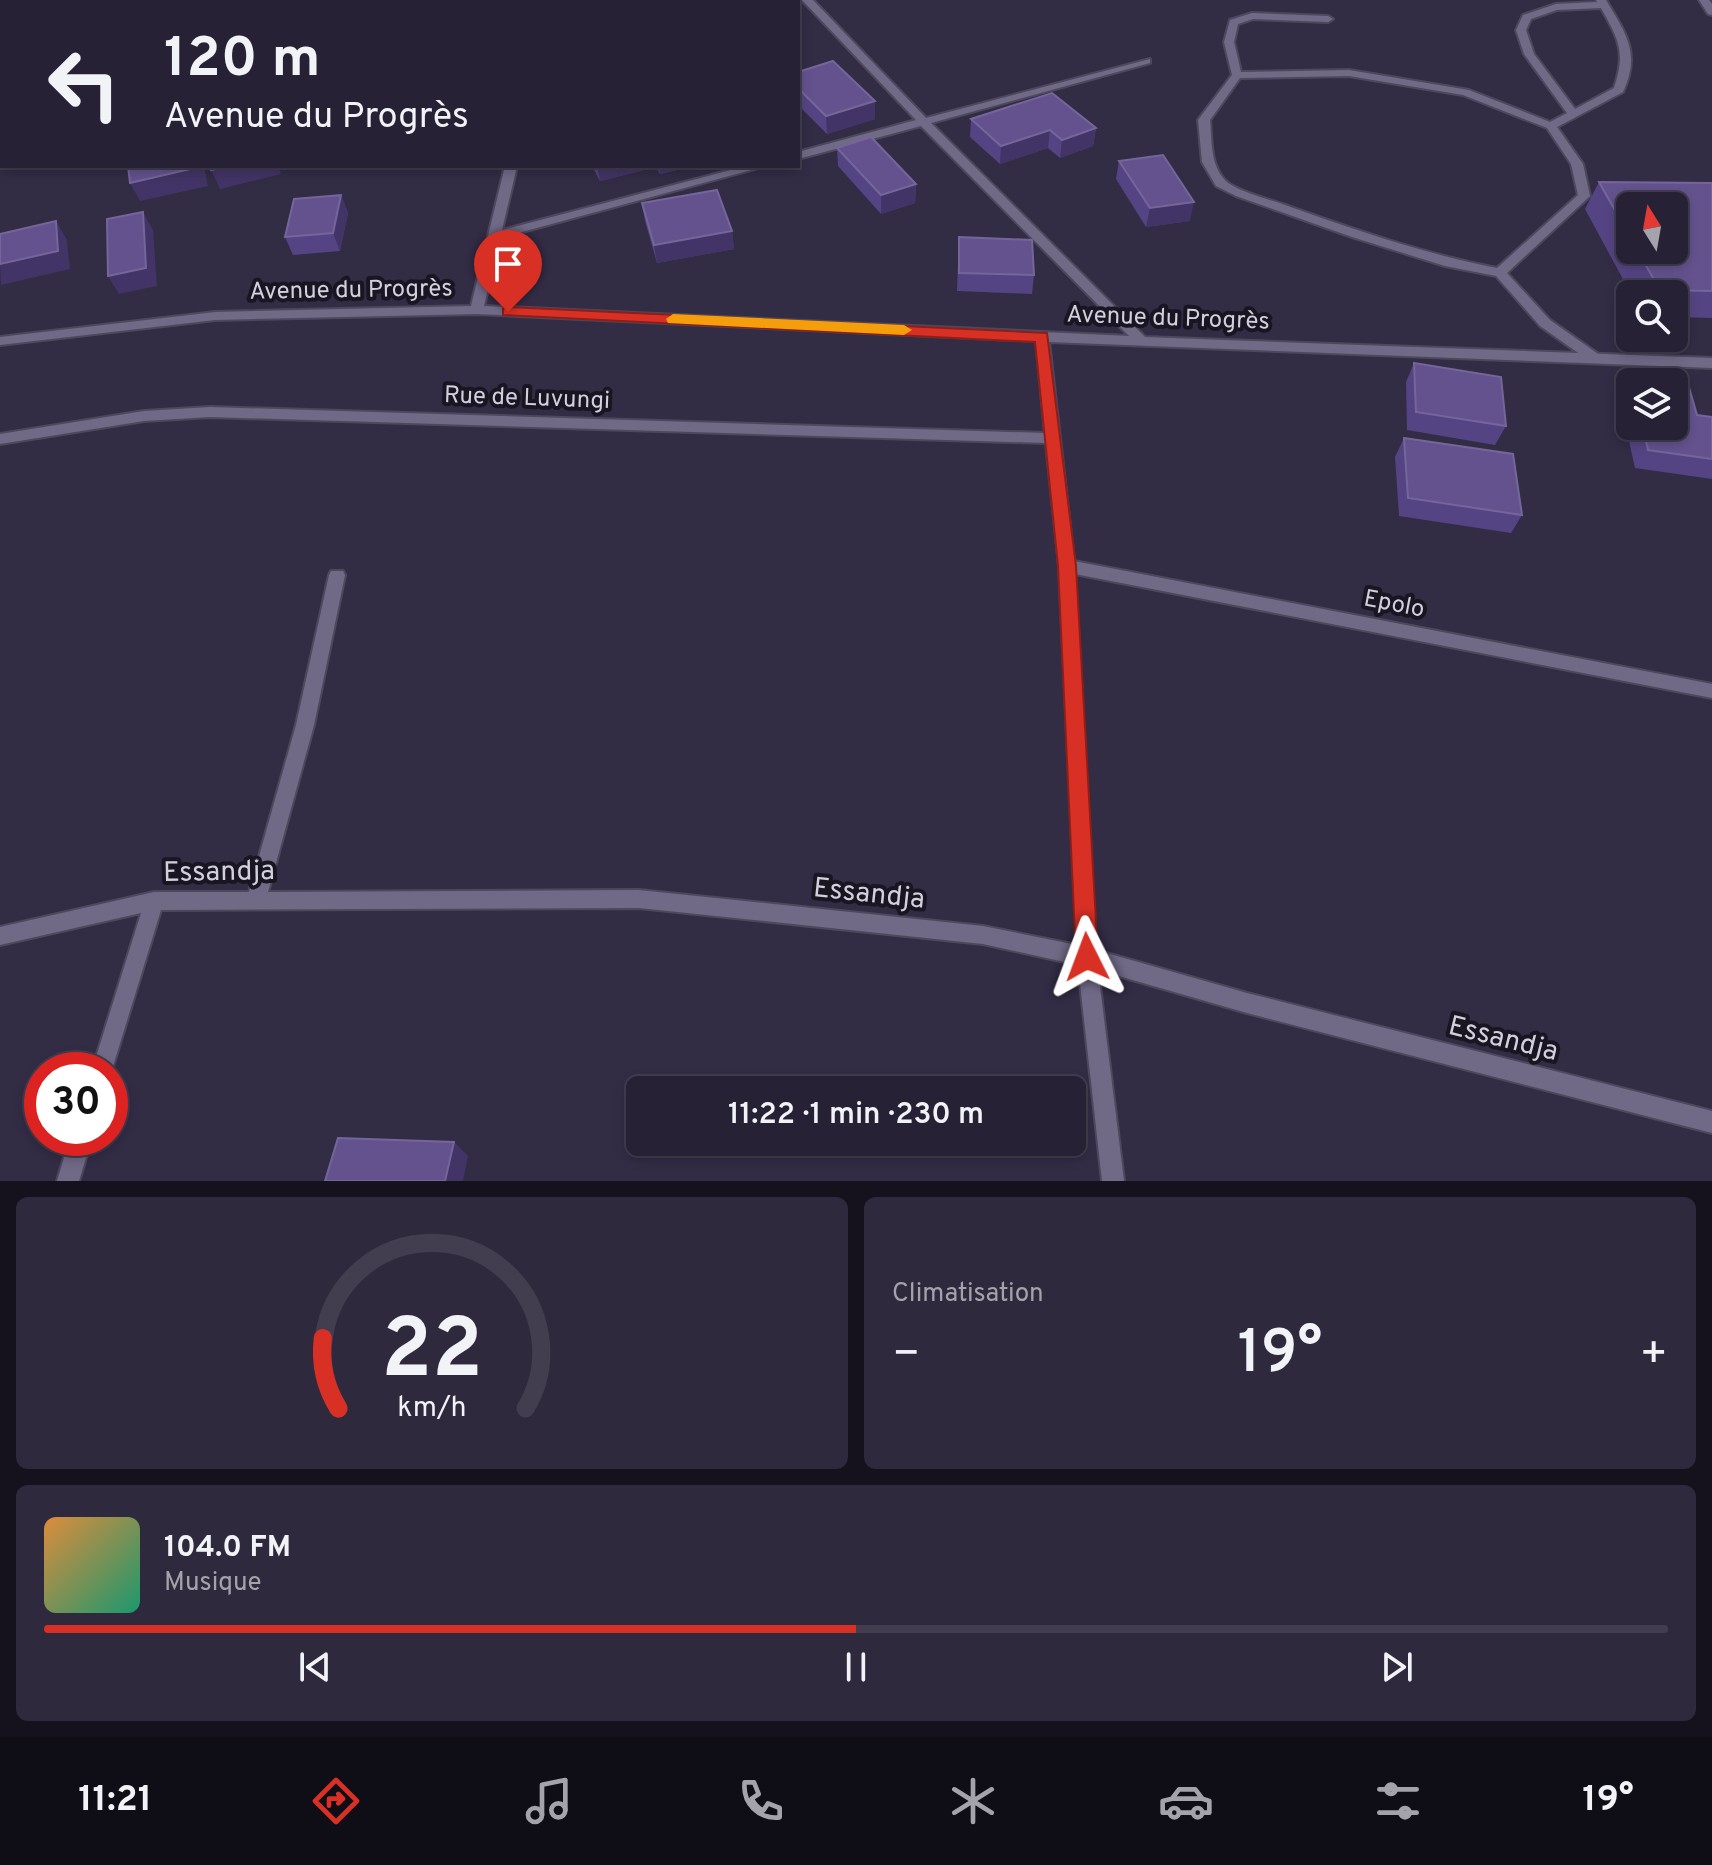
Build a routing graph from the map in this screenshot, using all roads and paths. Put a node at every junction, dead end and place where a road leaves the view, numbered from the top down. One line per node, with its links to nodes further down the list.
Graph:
1 (807, 0): 9 (street)
2 (1704, 0): 4 (street)
3 (1602, 2): 8 (street); 8 (street)
4 (1712, 12)
5 (1328, 19): 7 (street)
6 (1146, 61): 9 (street)
7 (1237, 75): 10 (street); 15 (street)
8 (1573, 114): 10 (street)
9 (925, 123): 11 (street); 18 (street)
10 (1551, 126): 15 (street)
11 (800, 155)
12 (511, 168): 14 (street)
13 (752, 168): 14 (street)
14 (497, 235): 16 (street)
15 (1500, 273): 20 (street)
16 (477, 310): 17 (street, Avenue du Progrès); 19 (street, Avenue du Progrès)
17 (1042, 337): 18 (street, Avenue du Progrès); 22 (street)
18 (1141, 340): 20 (street, Avenue du Progrès)
19 (0, 341)
20 (1596, 359): 21 (street, Avenue du Progrès)
21 (1712, 363)
22 (1055, 438): 23 (street, Rue de Luvungi); 24 (street)
23 (0, 439)
24 (1067, 566): 26 (street, Epolo); 30 (street)
25 (337, 575): 27 (street)
26 (1712, 691)
27 (256, 900): 28 (street, Essandja); 30 (street, Essandja)
28 (154, 901): 29 (street, Essandja); 31 (street)
29 (0, 936)
30 (1087, 957): 32 (street, Essandja); 35 (street)
31 (108, 1052)
32 (1712, 1122)
33 (76, 1156): 34 (street)
34 (68, 1181)
35 (1113, 1181)

